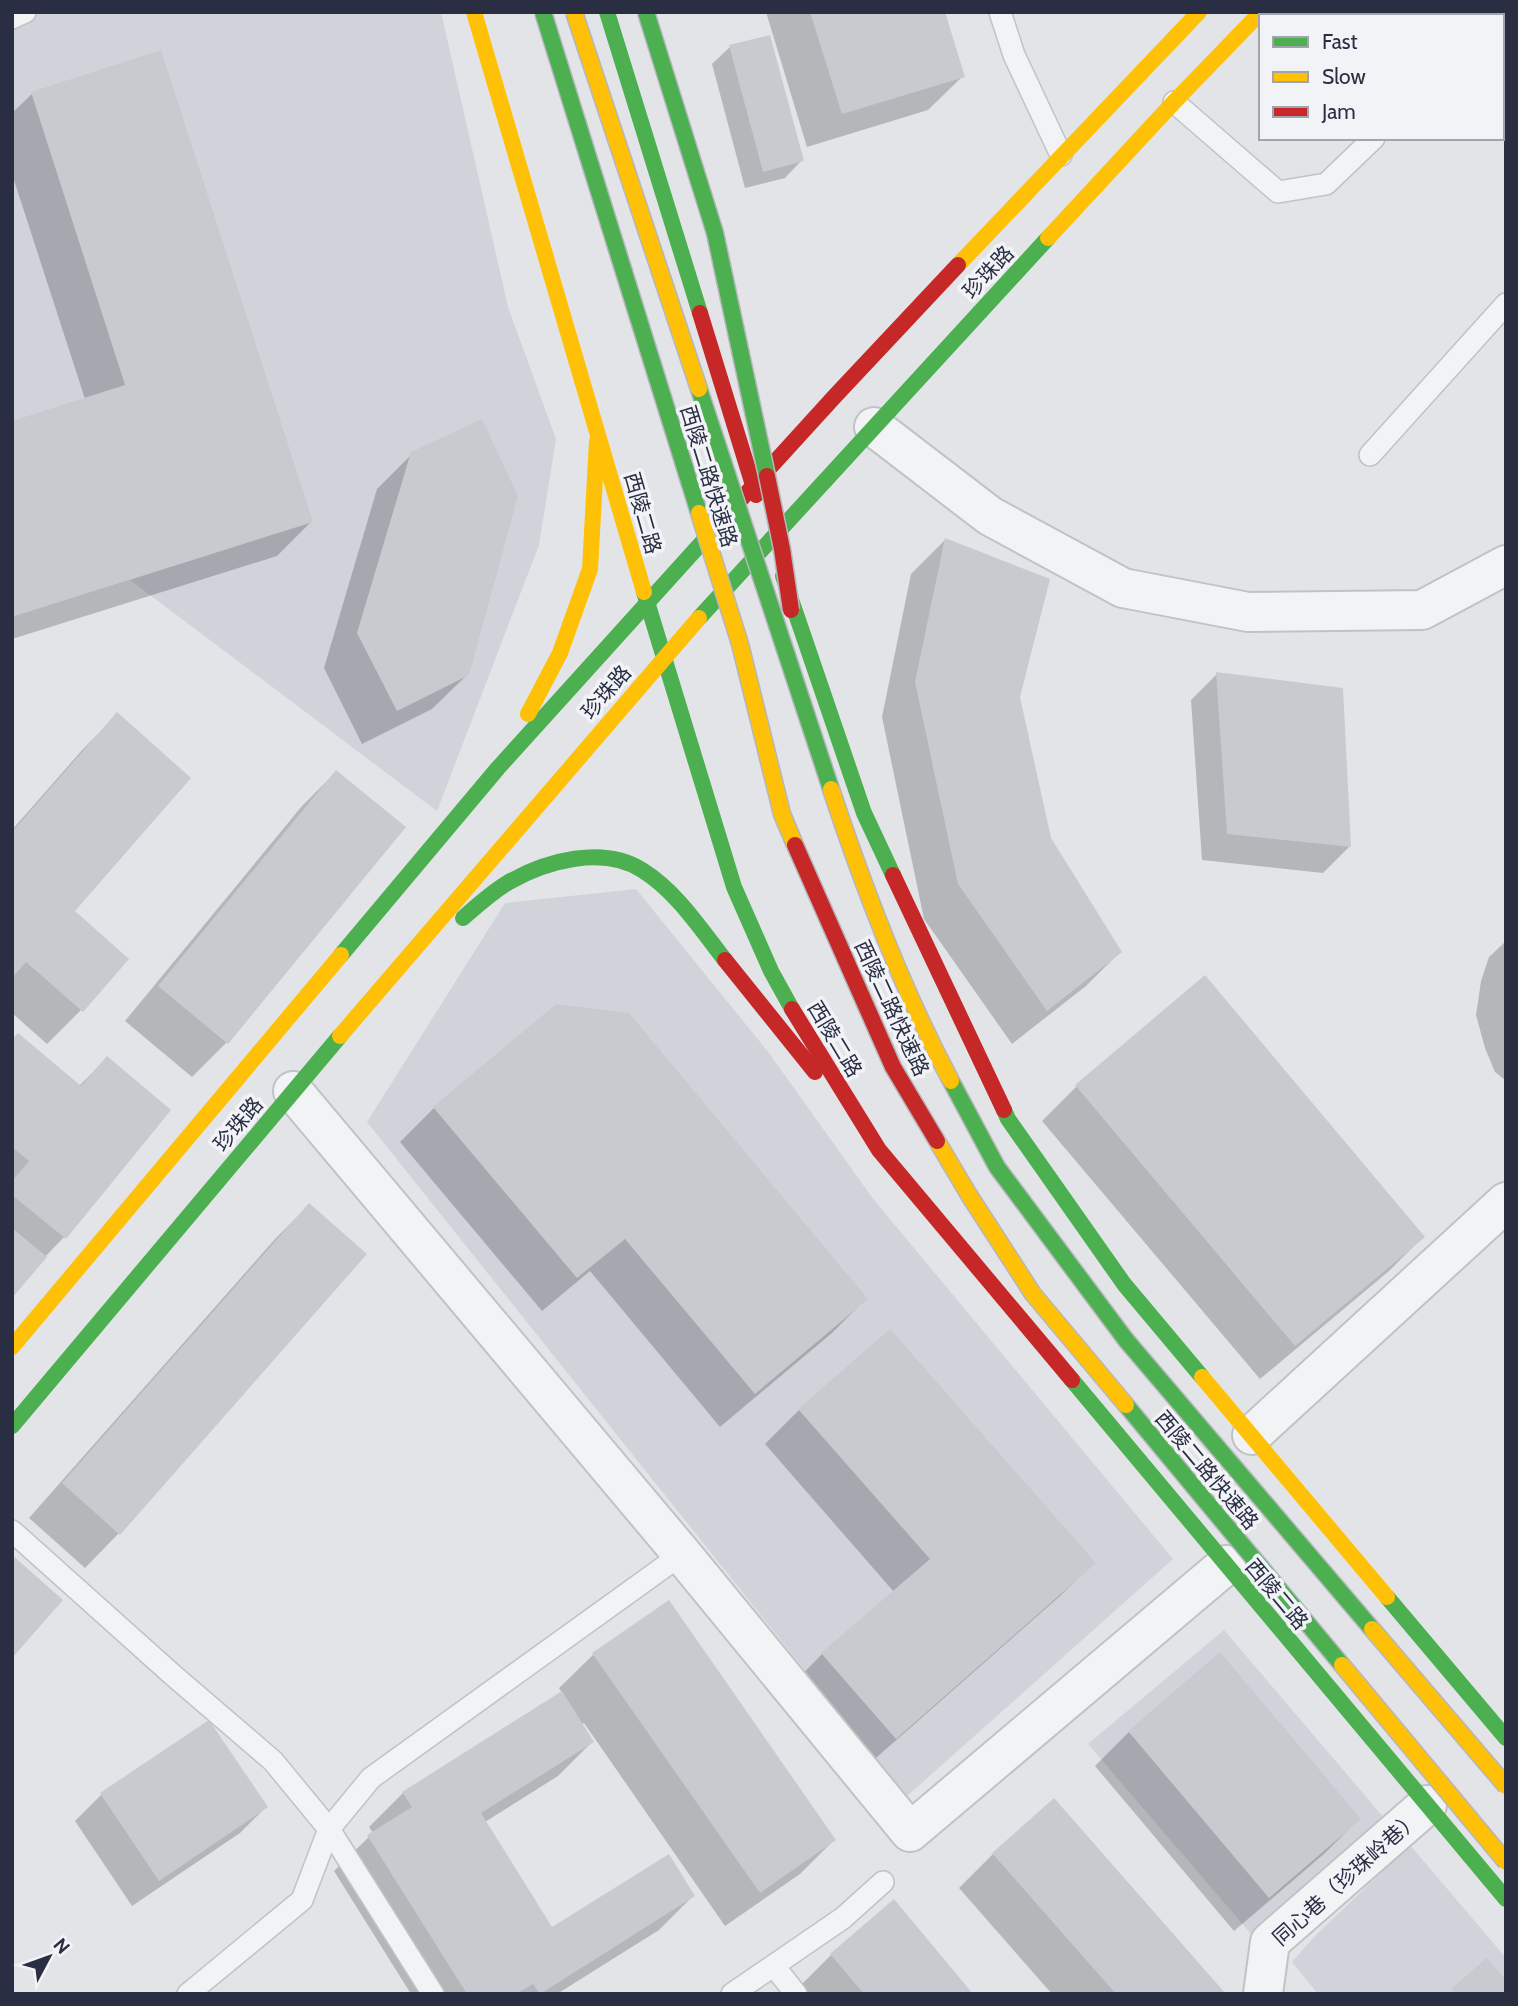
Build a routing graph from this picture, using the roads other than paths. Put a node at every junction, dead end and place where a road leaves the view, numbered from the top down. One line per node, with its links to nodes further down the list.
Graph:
1 (25, 12): 10 (lane)
2 (474, 12): 16 (main road, 西陵二路)
3 (543, 12): 39 (main road, 西陵二路快速路, bridge)
4 (573, 12): 23 (main road, 西陵二路快速路, bridge)
5 (607, 12): 18 (main road)
6 (646, 12): 23 (main road, bridge)
7 (1000, 12): 13 (lane)
8 (1199, 12): 13 (main road, 珍珠路)
9 (1259, 14): 11 (main road, 珍珠路)
10 (12, 18)
11 (1174, 102): 12 (lane); 15 (main road, 珍珠路)
12 (1372, 140)
13 (1061, 155): 18 (main road, 珍珠路)
14 (1506, 304): 17 (lane)
15 (874, 427): 19 (main road, 珍珠路); 20 (street)
16 (597, 432): 21 (main road, 西陵二路); 24 (main road)
17 (1370, 455)
18 (753, 487): 19 (main road); 21 (main road, 珍珠路)
19 (770, 539): 22 (main road, 珍珠路); 31 (main road)
20 (1506, 565)
21 (647, 604): 22 (main road, 西陵二路); 24 (main road, 珍珠路)
22 (664, 657): 25 (main road, 珍珠路); 27 (main road, 西陵二路)
23 (805, 709): 36 (main road, 西陵二路快速路, bridge)
24 (498, 768): 29 (main road, 珍珠路)
25 (358, 1014): 26 (main road, 珍珠路); 27 (main road)
26 (293, 1091): 30 (main road, 珍珠路); 33 (street)
27 (879, 1150): 34 (main road, 西陵二路)
28 (1506, 1202): 31 (street)
29 (12, 1347)
30 (12, 1426)
31 (1252, 1435): 35 (main road)
32 (12, 1531): 38 (lane)
33 (682, 1554): 34 (street); 38 (lane)
34 (1226, 1565): 37 (main road, 西陵二路)
35 (1506, 1738)
36 (1506, 1786)
37 (1427, 1805): 41 (main road, 西陵二路); 47 (street, 同心巷（珍珠岭巷）)
38 (329, 1829): 43 (lane); 44 (lane)
39 (1506, 1862)
40 (883, 1882): 42 (lane)
41 (1506, 1899)
42 (774, 1966): 45 (lane); 46 (lane)
43 (188, 1994)
44 (433, 1994)
45 (732, 1994)
46 (796, 1994)
47 (1263, 1994)

